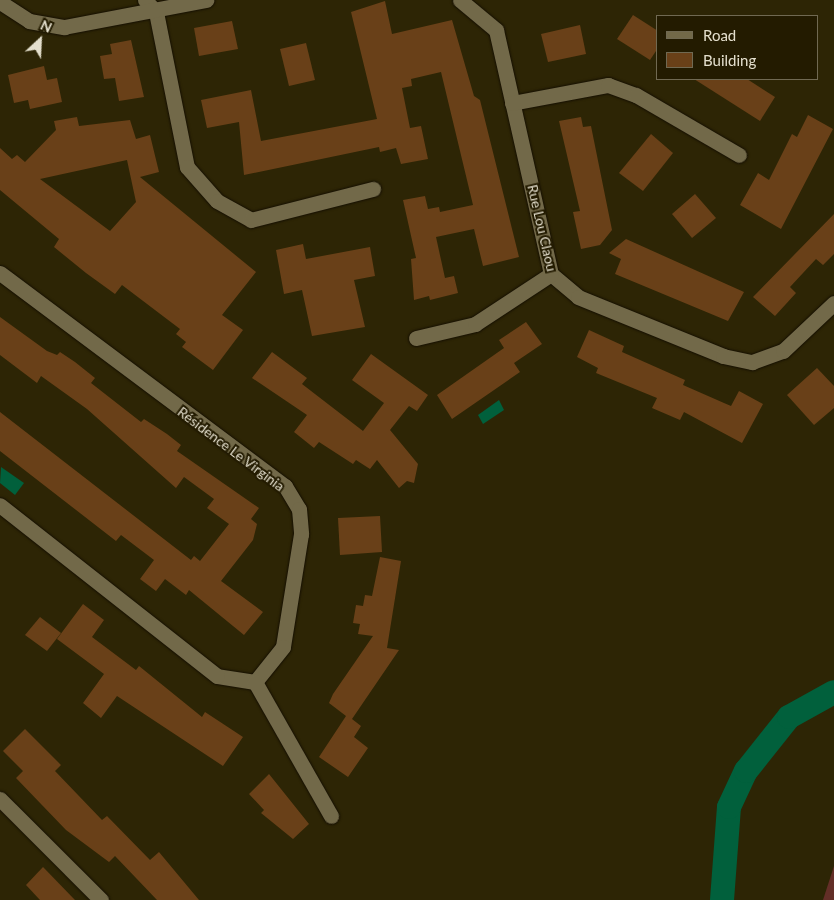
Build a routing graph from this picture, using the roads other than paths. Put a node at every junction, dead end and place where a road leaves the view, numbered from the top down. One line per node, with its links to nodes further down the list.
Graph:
1 (145, 0): 5 (street)
2 (206, 0): 5 (street)
3 (460, 0): 6 (street, Rue Lou Claou)
4 (0, 2): 5 (street)
5 (156, 12): 8 (street)
6 (512, 103): 7 (street); 10 (street, Rue Lou Claou)
7 (739, 155)
8 (373, 189)
9 (0, 274): 14 (street, Résidence Le Virginia)
10 (550, 274): 11 (street, Rue Lou Claou); 12 (street)
11 (834, 303)
12 (416, 338)
13 (0, 505): 14 (street)
14 (254, 682): 16 (street)
15 (0, 799): 17 (street)
16 (332, 816)
17 (101, 900)

